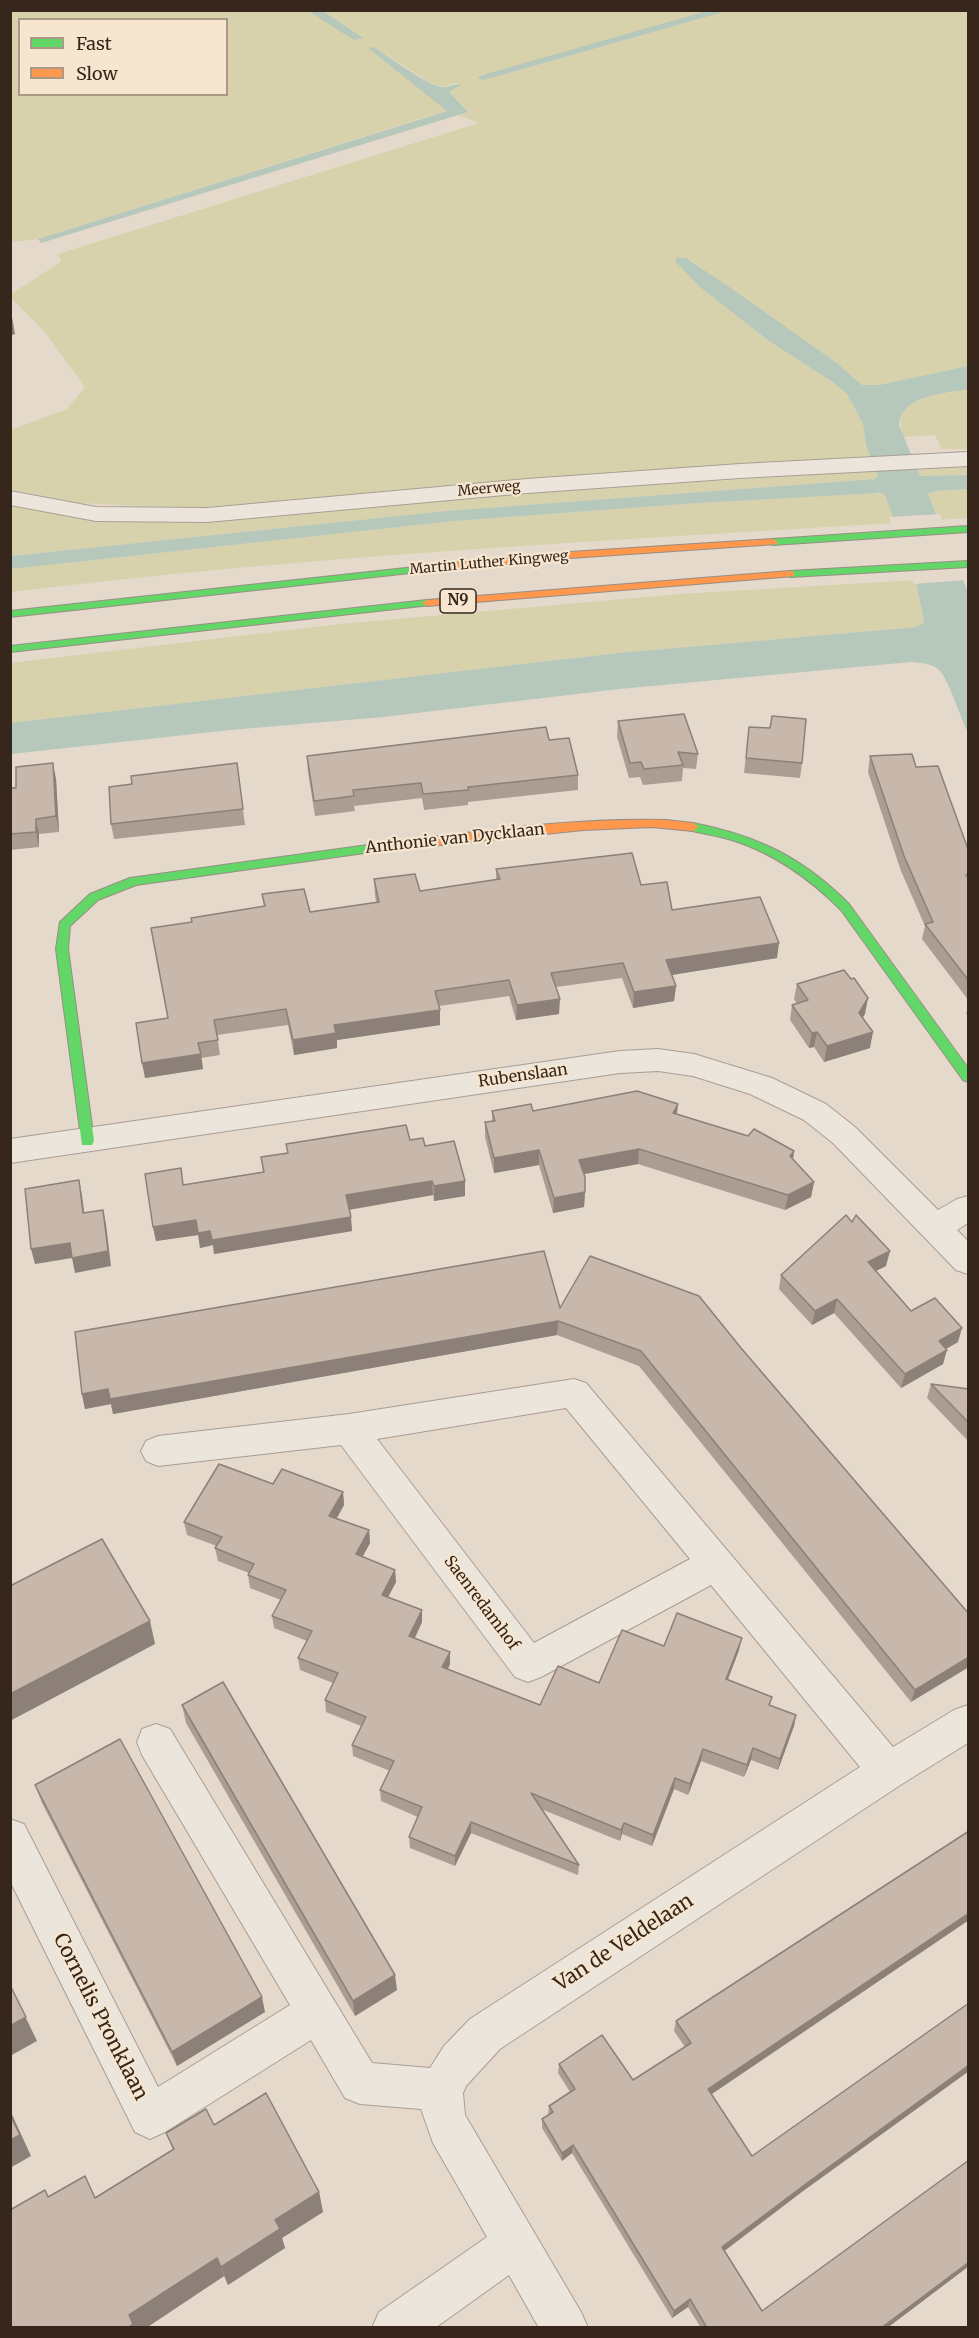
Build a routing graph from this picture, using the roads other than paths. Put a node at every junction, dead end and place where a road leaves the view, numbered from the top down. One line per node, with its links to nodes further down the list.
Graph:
1 (969, 459): 2 (street, Meerweg)
2 (10, 498)
3 (969, 529): 5 (main road, Martin Luther Kingweg / N9)
4 (966, 564): 6 (main road, N9)
5 (10, 614)
6 (10, 649)
7 (969, 1077): 8 (main road, Anthonie van Dycklaan)
8 (87, 1141): 9 (street, Rubenslaan); 11 (street, Rubenslaan)
9 (10, 1151)
10 (969, 1208): 11 (street)
11 (935, 1227): 12 (street, Rubenslaan)
12 (969, 1262)
13 (349, 1429): 14 (street); 15 (street); 15 (street, Saenredamhof)
14 (158, 1451)
15 (715, 1564): 18 (street)
16 (969, 1723): 18 (street, Van de Veldelaan)
17 (156, 1742): 20 (street)
18 (888, 1771): 21 (street, Van de Veldelaan)
19 (10, 1838): 20 (street, Cornelis Pronklaan)
20 (318, 2012): 21 (street)
21 (443, 2090): 22 (street, Van de Veldelaan)
22 (516, 2242): 23 (street); 24 (street)
23 (395, 2328)
24 (565, 2328)

